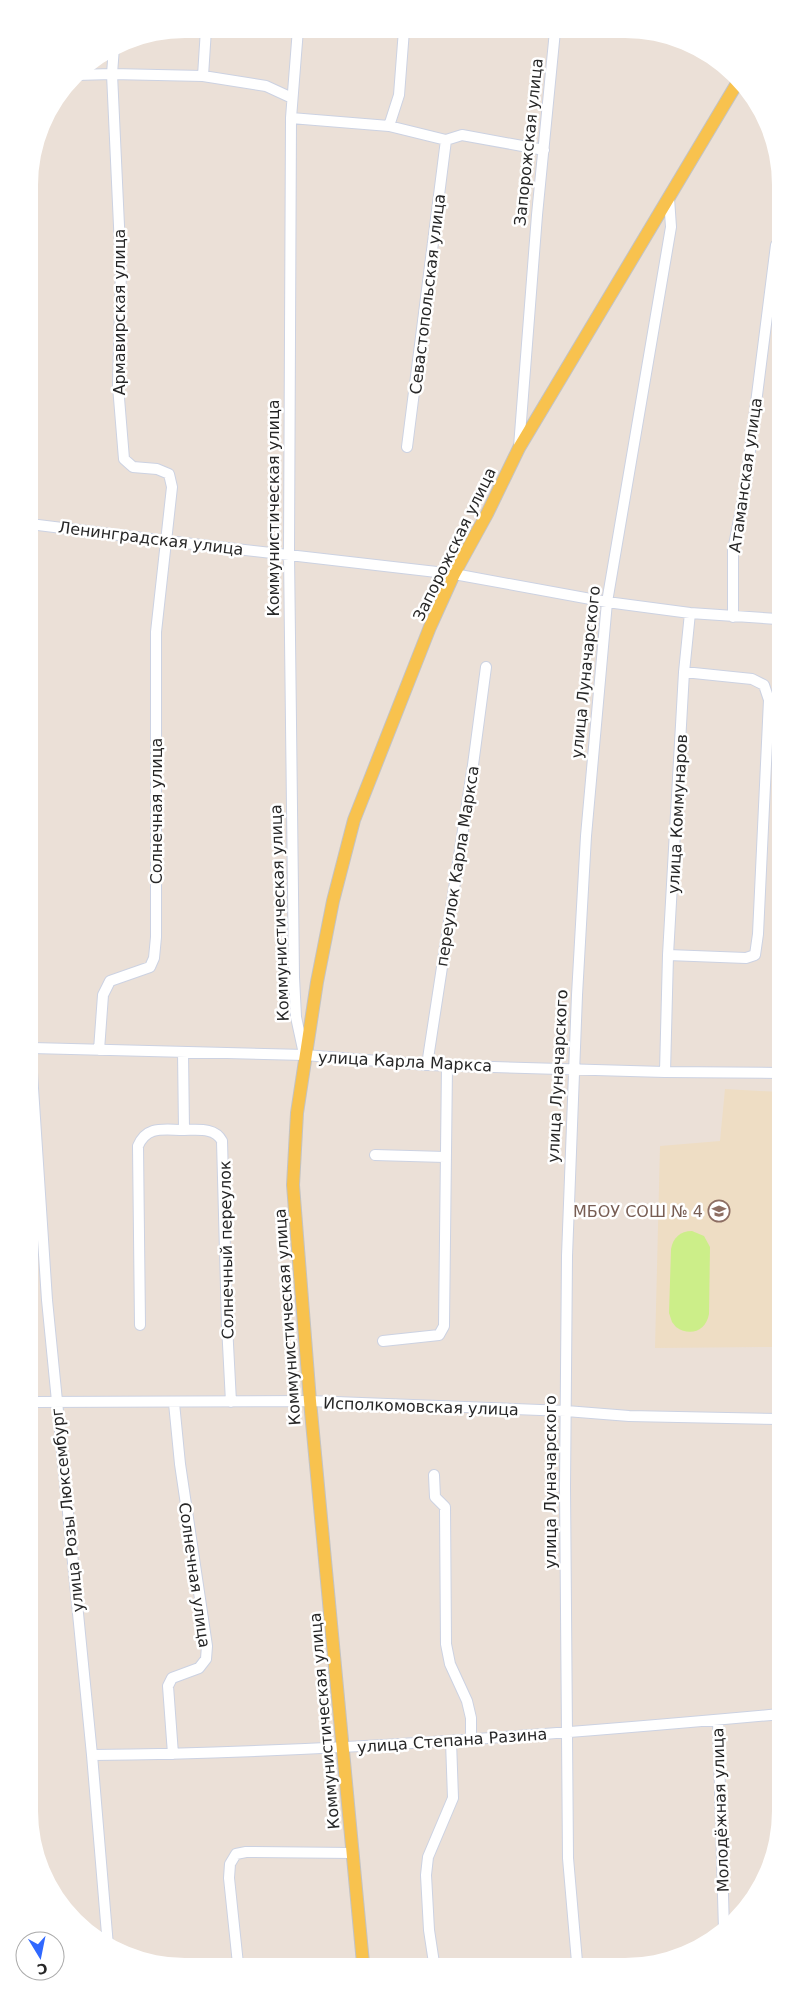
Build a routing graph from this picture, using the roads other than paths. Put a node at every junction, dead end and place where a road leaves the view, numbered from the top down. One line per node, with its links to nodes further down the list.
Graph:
1 (205, 38): 8 (street)
2 (297, 38): 10 (street, Коммунистическая улица)
3 (403, 38): 12 (street)
4 (555, 38): 14 (street, Запорожская улица)
5 (113, 56): 6 (street, Армавирская улица)
6 (112, 74): 7 (street); 8 (street); 20 (street, Армавирская улица)
7 (87, 75)
8 (203, 76): 10 (street)
9 (735, 87): 15 (main road)
10 (292, 98): 11 (street, Коммунистическая улица)
11 (291, 118): 12 (street); 21 (street, Коммунистическая улица)
12 (390, 126): 13 (street)
13 (446, 140): 14 (street); 17 (street, Севастопольская улица)
14 (544, 150): 18 (street, Запорожская улица)
15 (669, 198): 18 (main road); 23 (street, улица Луначарского)
16 (772, 277): 25 (street, Атаманская улица)
17 (407, 447)
18 (519, 448): 22 (main road, Запорожская улица)
19 (38, 525): 20 (street, Ленинградская улица)
20 (167, 542): 21 (street, Ленинградская улица); 31 (street, Солнечная улица)
21 (288, 554): 22 (street, Ленинградская улица); 33 (street, Коммунистическая улица)
22 (454, 574): 23 (street, Ленинградская улица); 33 (main road, Запорожская улица)
23 (607, 602): 24 (street, Ленинградская улица); 36 (street, улица Луначарского)
24 (690, 613): 25 (street, Ленинградская улица); 28 (street, улица Коммунаров)
25 (733, 617): 26 (street, Ленинградская улица)
26 (772, 619)
27 (486, 667): 34 (street, переулок Карла Маркса)
28 (684, 672): 29 (street, улица Коммунаров); 29 (street)
29 (668, 955): 37 (street, улица Коммунаров)
30 (38, 1048): 31 (street, улица Карла Маркса)
31 (99, 1050): 32 (street, улица Карла Маркса)
32 (183, 1052): 33 (street, улица Карла Маркса); 39 (street)
33 (305, 1055): 34 (street, улица Карла Маркса); 45 (main road, Коммунистическая улица)
34 (427, 1065): 35 (street, улица Карла Маркса)
35 (447, 1065): 36 (street, улица Карла Маркса); 41 (street)
36 (574, 1069): 37 (street, улица Карла Маркса); 50 (street, улица Луначарского)
37 (665, 1072): 38 (street, улица Карла Маркса)
38 (772, 1073)
39 (184, 1130): 43 (street); 48 (street, Солнечный переулок)
40 (375, 1155): 41 (street)
41 (445, 1157): 44 (street)
42 (38, 1164): 47 (street, улица Розы Люксембург)
43 (140, 1325)
44 (384, 1341)
45 (310, 1401): 48 (street, Исполкомовская улица); 50 (street, Исполкомовская улица); 58 (main road, Коммунистическая улица)
46 (38, 1402): 47 (street, Исполкомовская улица)
47 (56, 1402): 49 (street, Исполкомовская улица); 60 (street, улица Розы Люксембург)
48 (231, 1402): 49 (street, Исполкомовская улица)
49 (174, 1403): 59 (street, Солнечная улица)
50 (566, 1411): 51 (street, Исполкомовская улица); 55 (street, улица Луначарского)
51 (772, 1418)
52 (434, 1475): 56 (street)
53 (772, 1715): 54 (street, улица Степана Разина)
54 (718, 1720): 55 (street, улица Степана Разина); 62 (street, Молодёжная улица)
55 (568, 1732): 56 (street, улица Степана Разина); 67 (street, улица Луначарского)
56 (471, 1739): 57 (street, улица Степана Разина)
57 (451, 1741): 58 (street, улица Степана Разина); 66 (street)
58 (343, 1748): 59 (street, улица Степана Разина); 61 (main road, Коммунистическая улица)
59 (173, 1754): 60 (street, улица Степана Разина)
60 (92, 1755): 63 (street, улица Розы Люксембург)
61 (353, 1853): 64 (street); 65 (main road, Коммунистическая улица)
62 (724, 1920)
63 (107, 1936)
64 (237, 1958)
65 (363, 1958)
66 (433, 1958)
67 (577, 1958)

